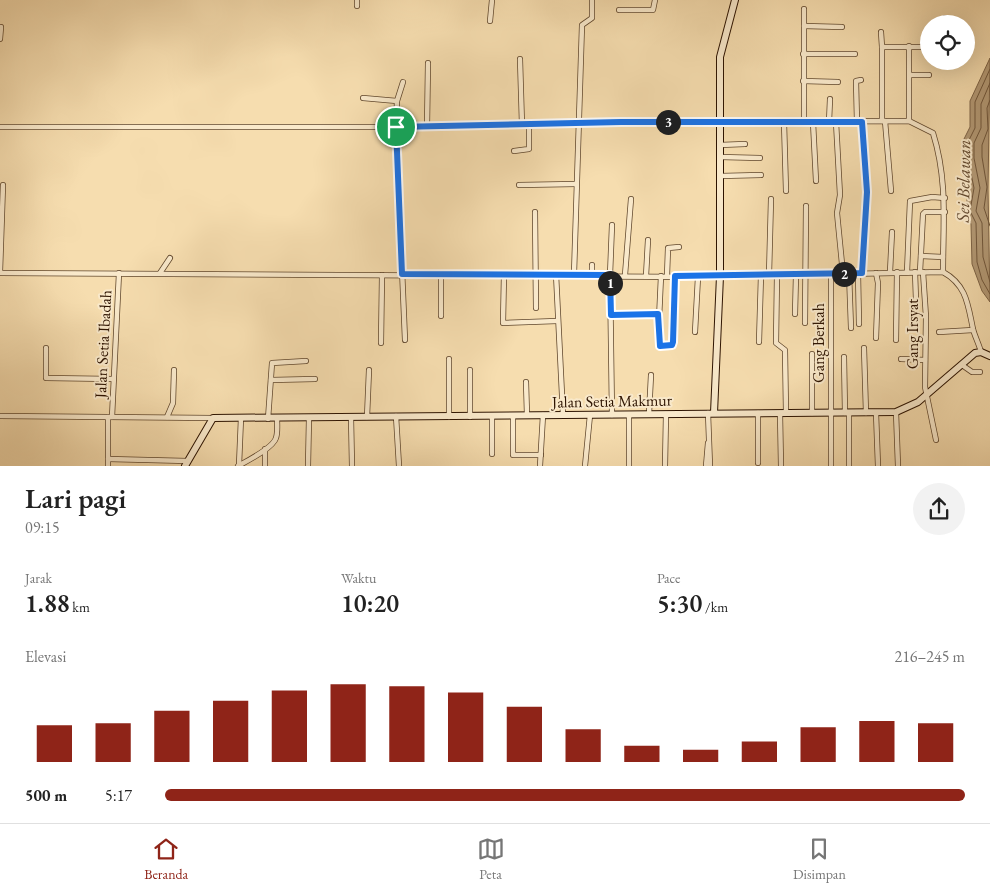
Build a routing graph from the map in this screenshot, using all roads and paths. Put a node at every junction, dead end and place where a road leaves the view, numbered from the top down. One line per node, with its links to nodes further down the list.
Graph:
1 (357, 0): 6 (street)
2 (492, 0): 9 (street)
3 (592, 0): 41 (street)
4 (655, 0): 8 (street)
5 (736, 0): 39 (main road)
6 (357, 6)
7 (804, 9): 10 (street)
8 (619, 10)
9 (490, 21)
10 (804, 26): 11 (street); 18 (street)
11 (842, 27)
12 (1, 28): 14 (street)
13 (881, 32): 16 (street)
14 (0, 39)
15 (909, 46): 16 (street); 17 (street); 22 (street)
16 (882, 47): 31 (street)
17 (920, 47)
18 (802, 54): 19 (street); 25 (street)
19 (855, 54)
20 (520, 59): 40 (street)
21 (428, 64): 45 (street)
22 (910, 75): 23 (street); 32 (street)
23 (929, 75)
24 (861, 80): 38 (street)
25 (803, 81): 27 (street); 34 (street)
26 (403, 82): 30 (street)
27 (838, 82)
28 (363, 98): 30 (street)
29 (830, 99): 36 (street)
30 (397, 102): 44 (street)
31 (883, 121): 32 (street); 38 (street); 58 (street)
32 (909, 121): 59 (street)
33 (784, 122): 34 (street); 39 (street); 57 (street)
34 (804, 122): 35 (street)
35 (813, 122): 36 (street); 53 (street)
36 (829, 122): 37 (street)
37 (836, 122): 38 (street); 92 (street)
38 (859, 122): 83 (street)
39 (720, 123): 41 (street); 47 (main road)
40 (522, 124): 42 (street); 45 (street)
41 (579, 124): 42 (street); 54 (street)
42 (529, 125): 48 (street)
43 (0, 127): 44 (street)
44 (396, 127): 45 (street); 84 (street)
45 (427, 128)
46 (745, 144): 47 (street)
47 (720, 145): 49 (main road)
48 (514, 151)
49 (720, 157): 50 (street); 52 (main road)
50 (760, 158)
51 (761, 175): 52 (street)
52 (720, 176): 107 (main road)
53 (816, 181)
54 (576, 184): 55 (street); 88 (street)
55 (519, 185)
56 (3, 186): 62 (street)
57 (786, 191)
58 (891, 191)
59 (945, 198): 65 (street); 77 (street)
60 (631, 199): 98 (street)
61 (771, 199): 100 (street)
62 (1, 203): 80 (street)
63 (806, 206): 90 (street)
64 (535, 212): 95 (street)
65 (945, 212): 70 (street); 71 (street)
66 (612, 224): 97 (street)
67 (892, 232): 75 (street)
68 (648, 240): 102 (street)
69 (679, 247): 104 (street)
70 (921, 256): 71 (street); 78 (street)
71 (943, 257): 79 (street)
72 (170, 258): 82 (street)
73 (592, 266): 96 (street)
74 (876, 272): 75 (street); 83 (street); 121 (street)
75 (890, 272): 76 (street)
76 (896, 272): 77 (street); 123 (street)
77 (907, 272): 78 (street)
78 (919, 272): 79 (street); 108 (street); 134 (street, Gang Irsyat)
79 (943, 272): 118 (street)
80 (0, 273): 81 (street)
81 (118, 273): 82 (street); 142 (street, Jalan Setia Ibadah)
82 (160, 273): 94 (street)
83 (860, 273): 93 (street); 116 (street)
84 (402, 274): 85 (street); 94 (street); 122 (street)
85 (442, 274): 86 (street); 113 (street)
86 (504, 274): 95 (street); 114 (street)
87 (556, 274): 88 (street); 95 (street); 114 (street)
88 (574, 274): 96 (street)
89 (796, 274): 90 (street); 101 (street); 111 (street)
90 (805, 274): 91 (street); 115 (street)
91 (831, 274): 92 (street); 152 (street, Gang Berkah)
92 (843, 274): 93 (street)
93 (849, 274): 117 (street)
94 (382, 275): 125 (street)
95 (536, 275): 109 (street)
96 (592, 275): 97 (street)
97 (610, 275): 98 (street); 112 (street)
98 (625, 275): 102 (street)
99 (761, 275): 100 (street); 107 (street); 124 (street)
100 (769, 275): 101 (street)
101 (777, 275): 150 (street)
102 (646, 276): 103 (street)
103 (660, 276): 104 (street); 110 (street)
104 (667, 276): 105 (street)
105 (675, 276): 106 (street); 110 (street)
106 (698, 276): 107 (street); 119 (street)
107 (720, 276): 148 (main road)
108 (916, 300)
109 (536, 308)
110 (658, 314): 112 (street)
111 (795, 314)
112 (611, 315): 161 (street)
113 (441, 316)
114 (557, 321): 159 (street)
115 (805, 323)
116 (859, 324)
117 (851, 328)
118 (973, 330): 120 (street); 128 (street)
119 (695, 332)
120 (939, 332)
121 (876, 338)
122 (405, 340)
123 (896, 340)
124 (759, 342)
125 (381, 343)
126 (46, 348): 142 (street)
127 (864, 348): 154 (street)
128 (981, 352): 130 (main road); 136 (main road, Jalan Setia Makmur)
129 (812, 354): 151 (street)
130 (990, 356)
131 (844, 357): 153 (street)
132 (450, 359): 171 (street)
133 (901, 359): 134 (street)
134 (925, 360): 146 (street, Gang Irsyat)
135 (306, 361): 144 (street)
136 (962, 365): 140 (street); 146 (main road, Jalan Setia Makmur)
137 (174, 370): 173 (street)
138 (369, 370): 170 (street)
139 (470, 370): 172 (street)
140 (980, 372)
141 (651, 375): 156 (street)
142 (113, 379): 168 (street, Jalan Setia Ibadah)
143 (315, 379): 144 (street)
144 (271, 380): 176 (street)
145 (526, 382): 158 (street)
146 (926, 395): 147 (main road, Jalan Setia Makmur); 179 (street, Gang Irsyat)
147 (896, 412): 155 (main road, Jalan Setia Makmur); 201 (street)
148 (711, 413): 149 (main road, Jalan Setia Makmur); 157 (main road, Jalan Setia Makmur); 196 (street)
149 (758, 413): 150 (main road, Jalan Setia Makmur); 185 (street)
150 (783, 413): 151 (main road, Jalan Setia Makmur); 197 (street)
151 (812, 413): 152 (main road, Jalan Setia Makmur)
152 (830, 413): 153 (main road, Jalan Setia Makmur); 198 (street, Gang Berkah)
153 (847, 413): 154 (main road, Jalan Setia Makmur); 199 (street)
154 (866, 413): 155 (main road, Jalan Setia Makmur)
155 (876, 413): 200 (street)
156 (649, 414): 157 (main road, Jalan Setia Makmur); 162 (main road, Jalan Setia Makmur)
157 (666, 414): 195 (street)
158 (527, 415): 166 (main road, Jalan Setia Makmur); 167 (main road, Jalan Setia Makmur)
159 (563, 415): 160 (main road, Jalan Setia Makmur); 167 (main road, Jalan Setia Makmur)
160 (590, 415): 161 (main road, Jalan Setia Makmur); 193 (street)
161 (612, 415): 162 (main road, Jalan Setia Makmur)
162 (629, 415): 194 (street)
163 (0, 416): 168 (street)
164 (396, 416): 170 (main road, Jalan Setia Makmur); 171 (main road, Jalan Setia Makmur); 191 (street)
165 (492, 416): 166 (main road, Jalan Setia Makmur); 172 (main road, Jalan Setia Makmur); 181 (street)
166 (514, 416): 182 (street)
167 (543, 416): 182 (street)
168 (110, 417): 173 (street); 183 (street, Jalan Setia Ibadah)
169 (351, 417): 170 (main road, Jalan Setia Makmur); 178 (main road, Jalan Setia Makmur); 190 (street)
170 (367, 417)
171 (450, 417): 172 (main road, Jalan Setia Makmur)
172 (470, 417)
173 (167, 418): 174 (street)
174 (213, 418): 175 (main road, Jalan Setia Makmur); 184 (main road)
175 (241, 418): 176 (main road, Jalan Setia Makmur); 186 (street)
176 (268, 418): 177 (main road, Jalan Setia Makmur)
177 (277, 418): 178 (main road, Jalan Setia Makmur); 180 (street)
178 (309, 418): 189 (street)
179 (936, 440)
180 (265, 450): 186 (street); 188 (street)
181 (492, 454)
182 (541, 455): 192 (street)
183 (108, 459): 184 (street); 187 (street, Jalan Setia Ibadah)
184 (186, 463)
185 (758, 463)
186 (239, 465)
187 (108, 466)
188 (265, 466)
189 (308, 466)
190 (352, 466)
191 (398, 466)
192 (540, 466)
193 (585, 466)
194 (629, 466)
195 (665, 466)
196 (708, 466)
197 (781, 466)
198 (831, 466)
199 (849, 466)
200 (878, 466)
201 (898, 466)

